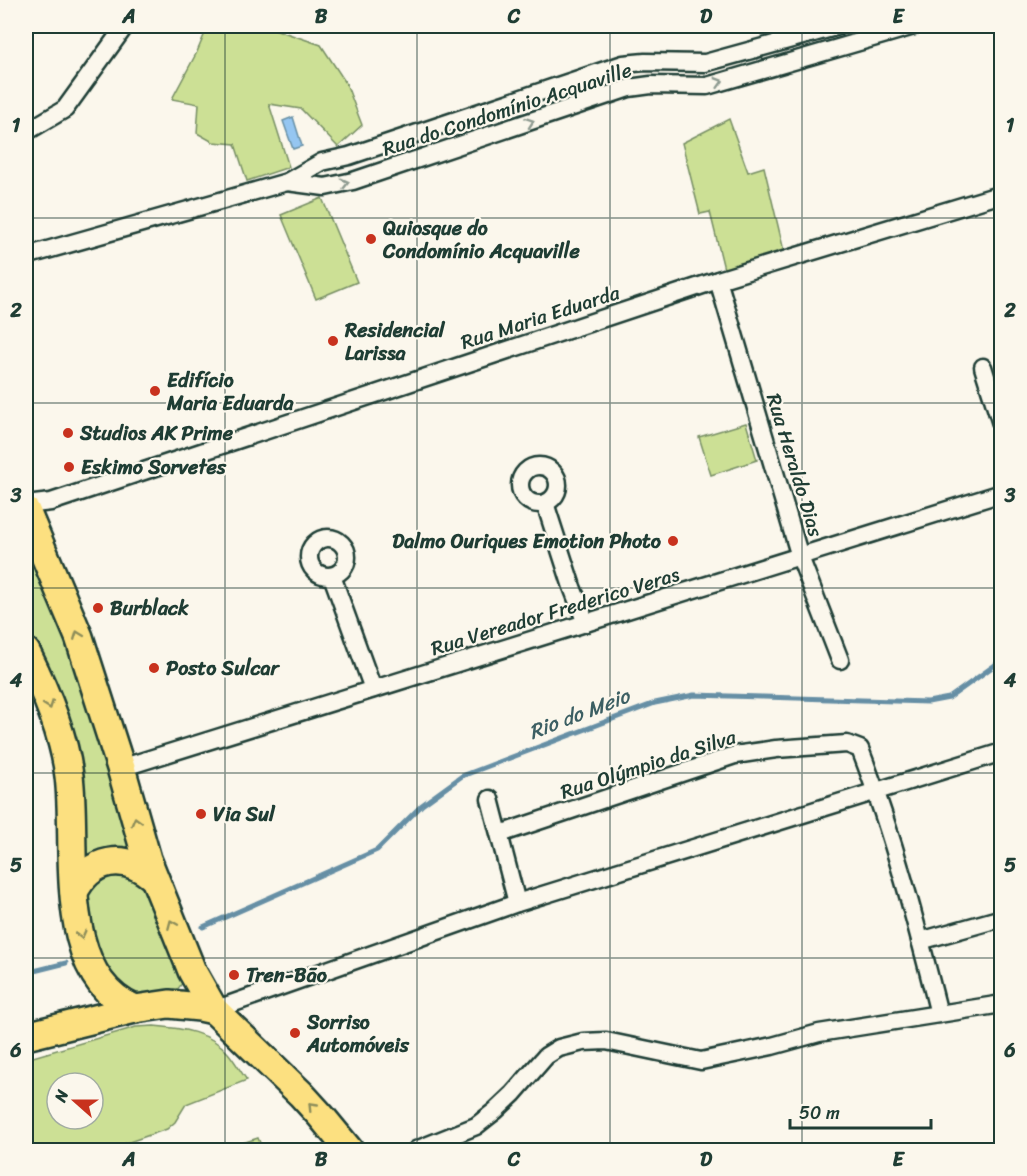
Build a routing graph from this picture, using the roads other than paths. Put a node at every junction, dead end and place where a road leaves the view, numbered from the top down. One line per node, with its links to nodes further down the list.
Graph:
1 (125, 26): 9 (street)
2 (839, 26): 4 (street, Rua do Condomínio Acquaville)
3 (914, 26): 5 (street, Rua do Condomínio Acquaville)
4 (800, 36): 5 (street); 6 (street, Rua do Condomínio Acquaville)
5 (807, 56): 7 (street, Rua do Condomínio Acquaville, one-way to 5)
6 (623, 64): 7 (street); 8 (street, Rua do Condomínio Acquaville)
7 (629, 88): 10 (street, Rua do Condomínio Acquaville, one-way to 7)
8 (493, 109): 10 (street); 11 (street, Rua do Condomínio Acquaville)
9 (26, 132)
10 (501, 132): 11 (street, Rua do Condomínio Acquaville, one-way to 10)
11 (287, 182): 13 (street, Rua do Condomínio Acquaville)
12 (1002, 194): 14 (street, Rua Maria Eduarda)
13 (26, 256)
14 (718, 280): 19 (street, Rua Maria Eduarda); 21 (street, Rua Heraldo Dias)
15 (983, 367): 16 (street)
16 (1002, 427)
17 (1002, 493): 21 (street, Rua Vereador Frederico Veras)
18 (545, 503): 23 (street)
19 (26, 505)
20 (26, 511): 28 (main road, one-way to 20)
21 (800, 557): 23 (street, Rua Vereador Frederico Veras); 25 (street, Rua Heraldo Dias)
22 (332, 576): 26 (street)
23 (586, 623): 26 (street, Rua Vereador Frederico Veras)
24 (26, 652): 33 (main road, one-way to 33)
25 (840, 660)
26 (373, 689): 28 (street, Rua Vereador Frederico Veras)
27 (1002, 752): 29 (street)
28 (121, 768): 32 (main road, one-way to 28)
29 (875, 792): 31 (street, Rua Olýmpio da Silva); 34 (street); 36 (street)
30 (490, 799): 31 (street)
31 (500, 834): 34 (street)
32 (153, 877): 33 (main road); 37 (main road, one-way to 32)
33 (74, 892): 38 (main road, one-way to 38)
34 (517, 903): 42 (street)
35 (1002, 918): 36 (street)
36 (920, 940): 43 (street)
37 (192, 971): 39 (main road); 42 (main road)
38 (96, 977): 41 (main road); 44 (main road)
39 (169, 1004): 41 (main road); 42 (main road)
40 (1002, 1004): 43 (street)
41 (135, 1009): 44 (main road)
42 (214, 1010): 45 (main road, one-way to 42)
43 (939, 1014): 46 (street)
44 (37, 1033)
45 (350, 1150)
46 (416, 1150)

